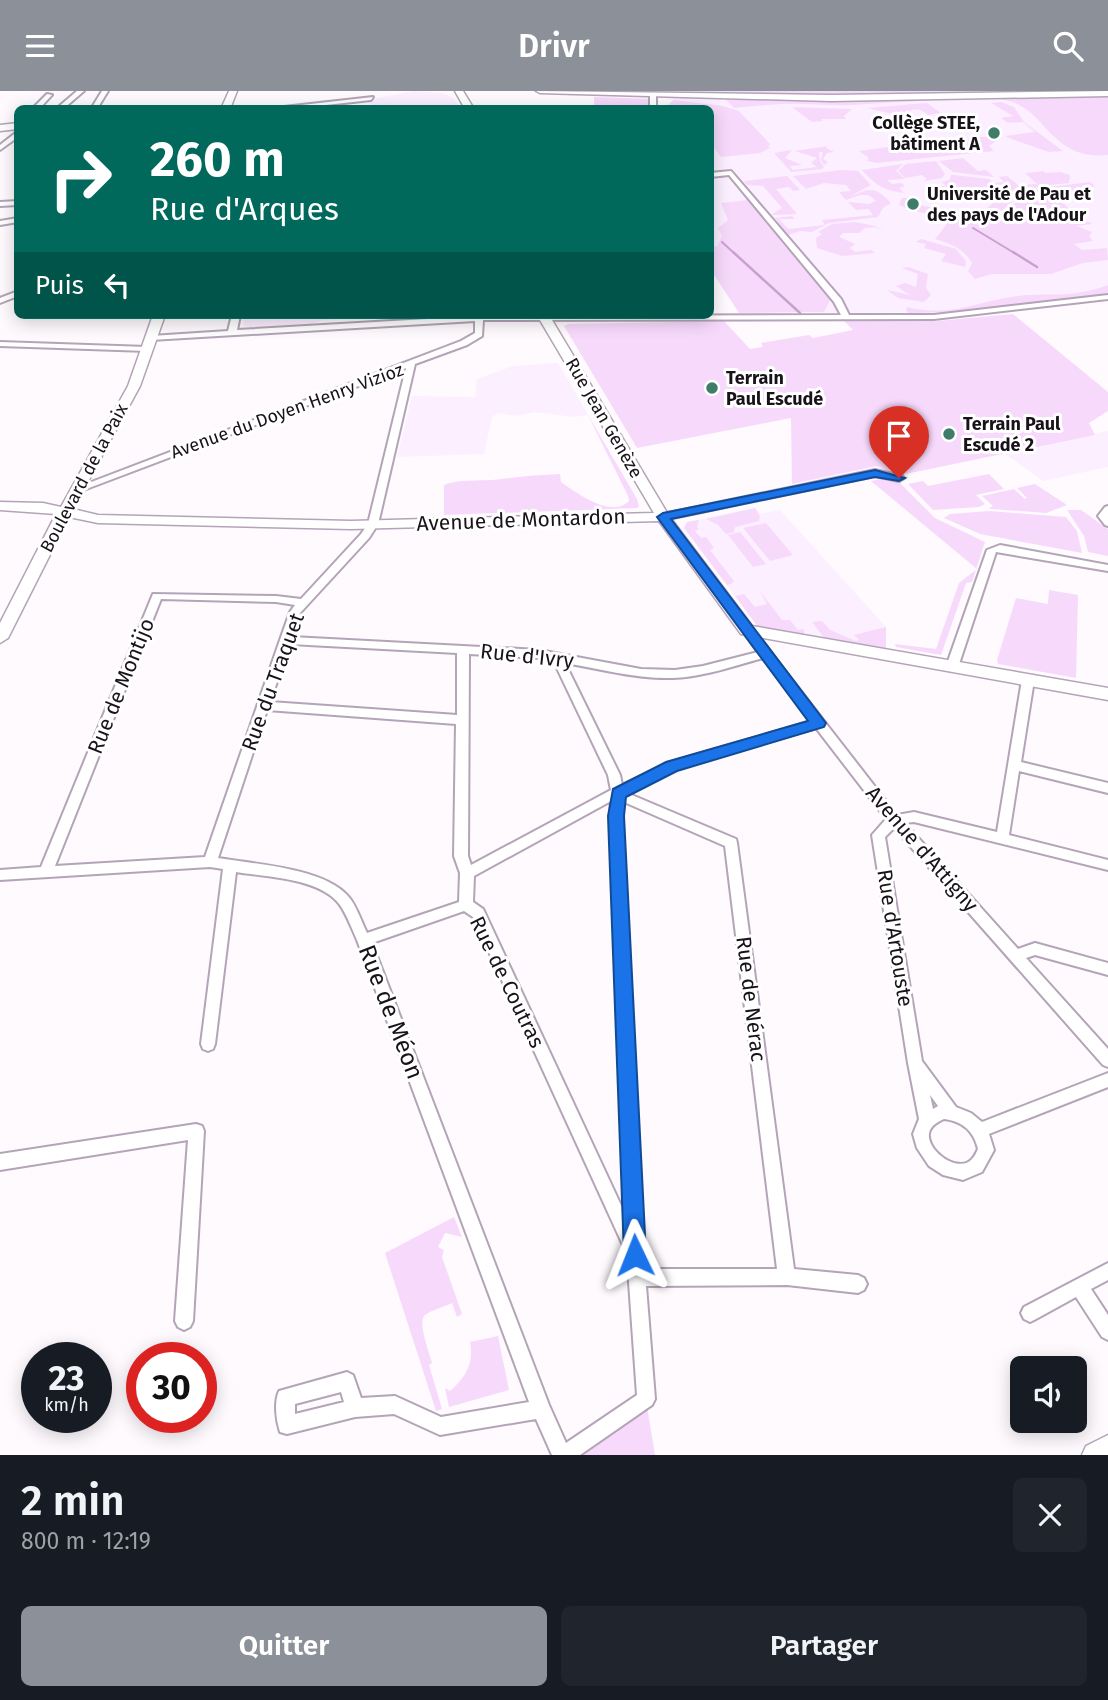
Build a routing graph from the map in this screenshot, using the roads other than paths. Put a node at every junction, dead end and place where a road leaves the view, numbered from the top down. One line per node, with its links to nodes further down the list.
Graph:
1 (81, 91): 9 (street)
2 (540, 91): 6 (street)
3 (1108, 93): 4 (street)
4 (728, 94): 6 (street)
5 (49, 95): 8 (street)
6 (653, 95): 11 (street)
7 (371, 98): 10 (street)
8 (39, 105)
9 (64, 105)
10 (316, 105)
11 (653, 105)
12 (14, 136): 13 (street)
13 (0, 148)
14 (714, 176): 18 (street)
15 (14, 203): 16 (street)
16 (0, 204)
17 (1108, 297): 21 (street)
18 (838, 301): 20 (street); 21 (street)
19 (714, 318): 20 (street)
20 (826, 318): 21 (street)
21 (847, 318)
22 (158, 319): 29 (street, Boulevard de la Paix)
23 (235, 319): 27 (street)
24 (463, 319): 27 (street)
25 (479, 319): 30 (street, Avenue du Doyen Henry Vizioz)
26 (545, 319): 33 (street, Rue Jean Genèze)
27 (232, 333): 29 (street)
28 (0, 344): 29 (street)
29 (149, 344): 32 (street, Boulevard de la Paix)
30 (411, 365): 32 (street, Avenue du Doyen Henry Vizioz); 41 (street)
31 (899, 478): 38 (street)
32 (78, 489): 36 (street, Boulevard de la Paix)
33 (648, 492): 37 (street); 38 (street, Rue Jean Genèze)
34 (0, 506): 36 (street, Avenue de Montardon)
35 (1108, 509): 40 (street)
36 (65, 512): 39 (street, Avenue de Montardon); 42 (street, Boulevard de la Paix)
37 (626, 517): 38 (street, Avenue de Montardon); 41 (street, Avenue de Montardon)
38 (663, 517): 45 (street)
39 (98, 519): 41 (street, Avenue de Montardon); 42 (street)
40 (1108, 523)
41 (373, 524): 44 (street, Rue du Traquet)
42 (53, 533): 46 (street, Boulevard de la Paix)
43 (1108, 568): 51 (street)
44 (301, 603): 47 (street, Rue du Traquet); 65 (street, Rue de Montijo)
45 (747, 630): 49 (street, Avenue d'Attigny); 51 (street)
46 (0, 638)
47 (285, 640): 48 (street, Rue d'Ivry); 54 (street, Rue du Traquet)
48 (464, 649): 50 (street, Rue d'Ivry); 55 (street, Rue de Coutras)
49 (765, 654): 50 (street, Rue d'Ivry); 56 (street, Avenue d'Attigny)
50 (557, 657): 59 (street)
51 (952, 667): 52 (street)
52 (1028, 680): 53 (street); 57 (street)
53 (1108, 694)
54 (262, 706): 55 (street); 62 (street, Rue du Traquet)
55 (462, 720): 66 (street, Rue de Coutras)
56 (819, 723): 59 (street); 60 (street, Avenue d'Attigny)
57 (1014, 765): 58 (street); 61 (street)
58 (1108, 788)
59 (618, 794): 66 (street); 80 (street); 82 (street, Rue de Nérac)
60 (894, 820): 61 (street); 70 (street, Avenue d'Attigny); 74 (street, Rue d'Artouste)
61 (1002, 838): 64 (street)
62 (210, 862): 63 (street, Rue de Méon); 65 (street, Rue de Méon)
63 (230, 865): 69 (street, Rue de Méon); 72 (street)
64 (1108, 865)
65 (46, 872): 67 (street, Rue de Méon)
66 (467, 873): 68 (street, Rue de Coutras)
67 (0, 875)
68 (466, 905): 69 (street); 80 (street, Rue de Coutras)
69 (364, 940): 90 (street, Rue de Méon)
70 (1016, 956): 71 (street); 73 (street, Avenue d'Attigny)
71 (1108, 969)
72 (208, 1044)
73 (1108, 1060)
74 (915, 1063): 76 (street, Rue d'Artouste); 77 (street, Rue d'Artouste)
75 (1108, 1080): 78 (street)
76 (951, 1112): 77 (street); 78 (street, Rue d'Artouste)
77 (927, 1119): 78 (street, Rue d'Artouste)
78 (980, 1131)
79 (0, 1162): 87 (street)
80 (635, 1255): 83 (street)
81 (1108, 1271): 85 (street)
82 (787, 1277): 83 (street); 84 (street)
83 (637, 1278): 92 (street)
84 (858, 1284)
85 (1079, 1286): 86 (street); 88 (street)
86 (1030, 1313)
87 (184, 1321)
88 (1108, 1331)
89 (355, 1408): 90 (street)
90 (541, 1409): 92 (street, Rue de Méon)
91 (1108, 1448): 93 (street)
92 (563, 1455)
93 (1095, 1455)

